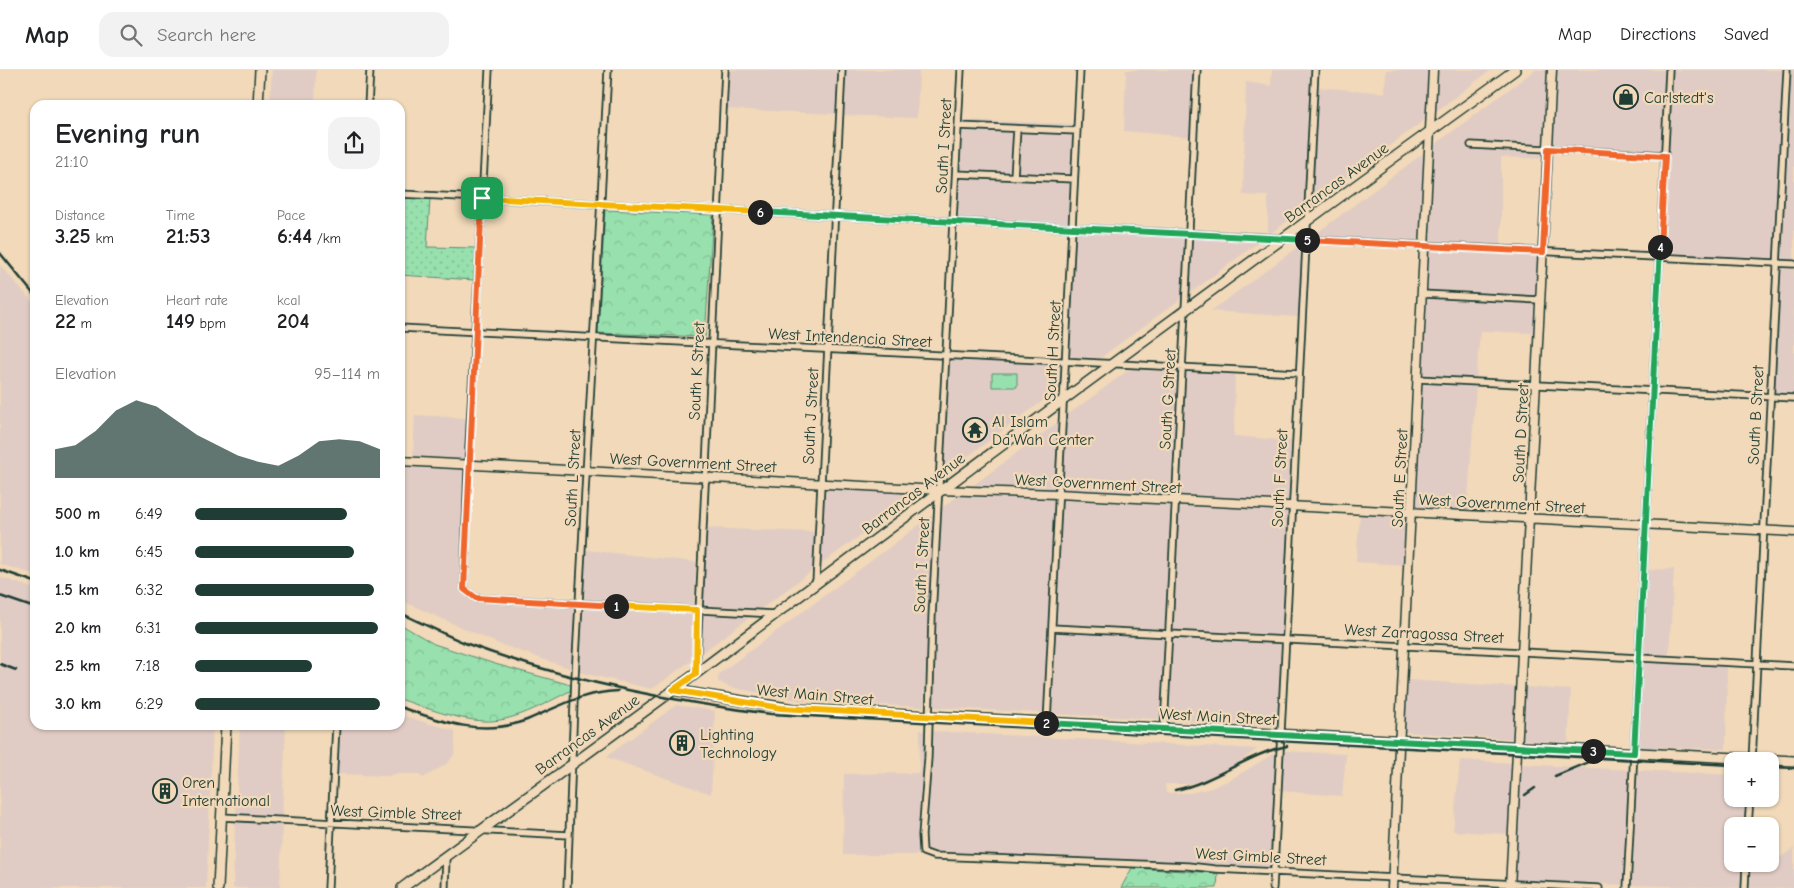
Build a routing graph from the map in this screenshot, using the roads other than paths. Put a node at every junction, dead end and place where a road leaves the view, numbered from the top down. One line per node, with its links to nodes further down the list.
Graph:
1 (260, 70): 16 (main road)
2 (370, 70): 17 (street)
3 (488, 70): 29 (street)
4 (608, 70): 30 (street, South L Street)
5 (725, 70): 31 (street, South K Street)
6 (842, 70): 32 (street, South J Street)
7 (961, 70): 18 (street, South I Street)
8 (1080, 70): 20 (street, South H Street)
9 (1197, 70): 36 (street, South G Street)
10 (1314, 70): 34 (street, South F Street)
11 (1433, 70): 21 (street, South E Street)
12 (1515, 70): 21 (main road, Barrancas Avenue)
13 (1552, 70): 23 (street, South D Street)
14 (1669, 70): 24 (street)
15 (1787, 70): 42 (street, South B Street)
16 (258, 100)
17 (368, 100)
18 (958, 126): 19 (street); 25 (street, South I Street)
19 (1017, 128): 20 (street); 26 (street)
20 (1077, 131): 27 (street, South H Street)
21 (1430, 132): 34 (main road, Barrancas Avenue); 39 (street, South E Street)
22 (1471, 145): 23 (street)
23 (1548, 149): 24 (street); 40 (street, South D Street)
24 (1665, 156): 41 (street)
25 (956, 174): 26 (street); 33 (street, South I Street)
26 (1014, 176): 27 (street)
27 (1074, 179): 35 (street, South H Street)
28 (405, 194): 29 (street)
29 (482, 198): 30 (street); 48 (street)
30 (601, 204): 31 (street); 49 (street, South L Street)
31 (718, 210): 32 (street); 50 (street, South K Street)
32 (834, 216): 33 (street); 51 (street, South J Street)
33 (953, 222): 35 (street); 52 (street, South I Street)
34 (1306, 222): 37 (main road, Barrancas Avenue); 38 (street, South F Street)
35 (1072, 228): 36 (street); 53 (street, South H Street)
36 (1189, 234): 37 (street); 46 (street, South G Street)
37 (1284, 238): 38 (street); 46 (main road, Barrancas Avenue)
38 (1306, 240): 39 (street); 56 (street, South F Street)
39 (1425, 246): 40 (street); 44 (street, South E Street)
40 (1543, 252): 41 (street); 45 (street, South D Street)
41 (1660, 258): 42 (street); 59 (street)
42 (1777, 264): 43 (street); 60 (street, South B Street)
43 (1794, 264)
44 (1422, 294): 45 (street); 57 (street, South E Street)
45 (1540, 300): 58 (street, South D Street)
46 (1185, 312): 54 (main road, Barrancas Avenue); 55 (street, South G Street)
47 (405, 328): 48 (street, West Intendencia Street)
48 (476, 332): 49 (street, West Intendencia Street); 64 (street)
49 (594, 337): 50 (street, West Intendencia Street); 65 (street, South L Street)
50 (711, 343): 51 (street, West Intendencia Street); 66 (street, South K Street)
51 (828, 349): 52 (street, West Intendencia Street); 67 (street, South J Street)
52 (946, 355): 53 (street, West Intendencia Street); 68 (street, South I Street)
53 (1065, 361): 54 (street, West Intendencia Street); 62 (street, South H Street)
54 (1115, 364): 55 (street, West Intendencia Street); 62 (main road, Barrancas Avenue)
55 (1182, 367): 56 (street, West Intendencia Street); 70 (street, South G Street)
56 (1299, 373): 71 (street, South F Street)
57 (1418, 379): 58 (street); 72 (street, South E Street)
58 (1536, 385): 59 (street); 73 (street, South D Street)
59 (1653, 391): 60 (street); 74 (street)
60 (1770, 397): 61 (street); 75 (street, South B Street)
61 (1794, 398)
62 (1063, 402): 68 (main road, Barrancas Avenue); 69 (street, South H Street)
63 (405, 461): 64 (street, West Government Street)
64 (468, 464): 65 (street, West Government Street); 78 (street)
65 (587, 470): 66 (street, West Government Street); 78 (street, South L Street)
66 (704, 477): 67 (street, West Government Street); 79 (street, South K Street)
67 (821, 482): 68 (street, West Government Street); 77 (street, South J Street)
68 (939, 490): 69 (street, West Government Street); 77 (main road, Barrancas Avenue); 91 (street, South I Street)
69 (1058, 494): 70 (street, West Government Street); 81 (street, South H Street)
70 (1175, 500): 71 (street, West Government Street); 82 (street, South G Street)
71 (1292, 506): 72 (street, West Government Street); 83 (street, South F Street)
72 (1411, 512): 73 (street, West Government Street); 84 (street, South E Street)
73 (1529, 518): 74 (street, West Government Street); 85 (street, South D Street)
74 (1646, 524): 75 (street, West Government Street); 86 (street)
75 (1763, 530): 76 (street, West Government Street); 87 (street, South B Street)
76 (1794, 532)
77 (816, 583): 80 (main road, Barrancas Avenue)
78 (580, 604): 79 (street); 104 (street, South L Street)
79 (697, 610): 80 (street); 89 (street, South K Street)
80 (774, 614): 89 (main road, Barrancas Avenue)
81 (1052, 628): 82 (street, West Zarragossa Street); 92 (street, South H Street)
82 (1169, 634): 83 (street, West Zarragossa Street); 93 (street, South G Street)
83 (1285, 640): 84 (street, West Zarragossa Street); 96 (street, South F Street)
84 (1404, 646): 85 (street, West Zarragossa Street); 97 (street, South E Street)
85 (1522, 652): 86 (street, West Zarragossa Street); 98 (street, South D Street)
86 (1639, 658): 87 (street, West Zarragossa Street); 100 (street)
87 (1757, 664): 88 (street, West Zarragossa Street); 99 (street, South B Street)
88 (1794, 666)
89 (696, 674): 90 (main road, Barrancas Avenue)
90 (673, 690): 91 (main road, West Main Street); 104 (main road, Barrancas Avenue)
91 (928, 717): 92 (main road, West Main Street); 109 (street, South I Street)
92 (1047, 723): 93 (main road, West Main Street)
93 (1164, 729): 96 (main road, West Main Street)
94 (226, 730): 105 (main road)
95 (336, 730): 106 (street)
96 (1280, 734): 97 (main road, West Main Street); 111 (street, South F Street)
97 (1399, 741): 98 (main road, West Main Street); 113 (street, South E Street)
98 (1518, 747): 100 (main road, West Main Street); 114 (street, South D Street)
99 (1752, 752)
100 (1634, 753): 101 (main road, West Main Street); 123 (street)
101 (1724, 758)
102 (1779, 761): 103 (main road, West Main Street)
103 (1794, 761)
104 (573, 763): 107 (main road, Barrancas Avenue); 108 (street, South L Street)
105 (221, 817): 106 (street, West Gimble Street); 115 (main road)
106 (332, 824): 107 (street, West Gimble Street); 116 (street)
107 (480, 829): 108 (street, West Gimble Street); 110 (main road, Barrancas Avenue)
108 (569, 836): 119 (street, South L Street)
109 (923, 852): 111 (street, West Gimble Street)
110 (446, 854): 117 (main road, Barrancas Avenue); 118 (street)
111 (1274, 871): 113 (street, West Gimble Street); 120 (street, South F Street)
112 (1746, 872): 124 (street)
113 (1392, 877): 114 (street, West Gimble Street); 121 (street, South E Street)
114 (1510, 886): 122 (street, West Gimble Street)
115 (218, 888)
116 (328, 888)
117 (402, 888)
118 (446, 888)
119 (566, 888)
120 (1273, 888)
121 (1392, 888)
122 (1599, 888)
123 (1627, 888)
124 (1745, 888)

